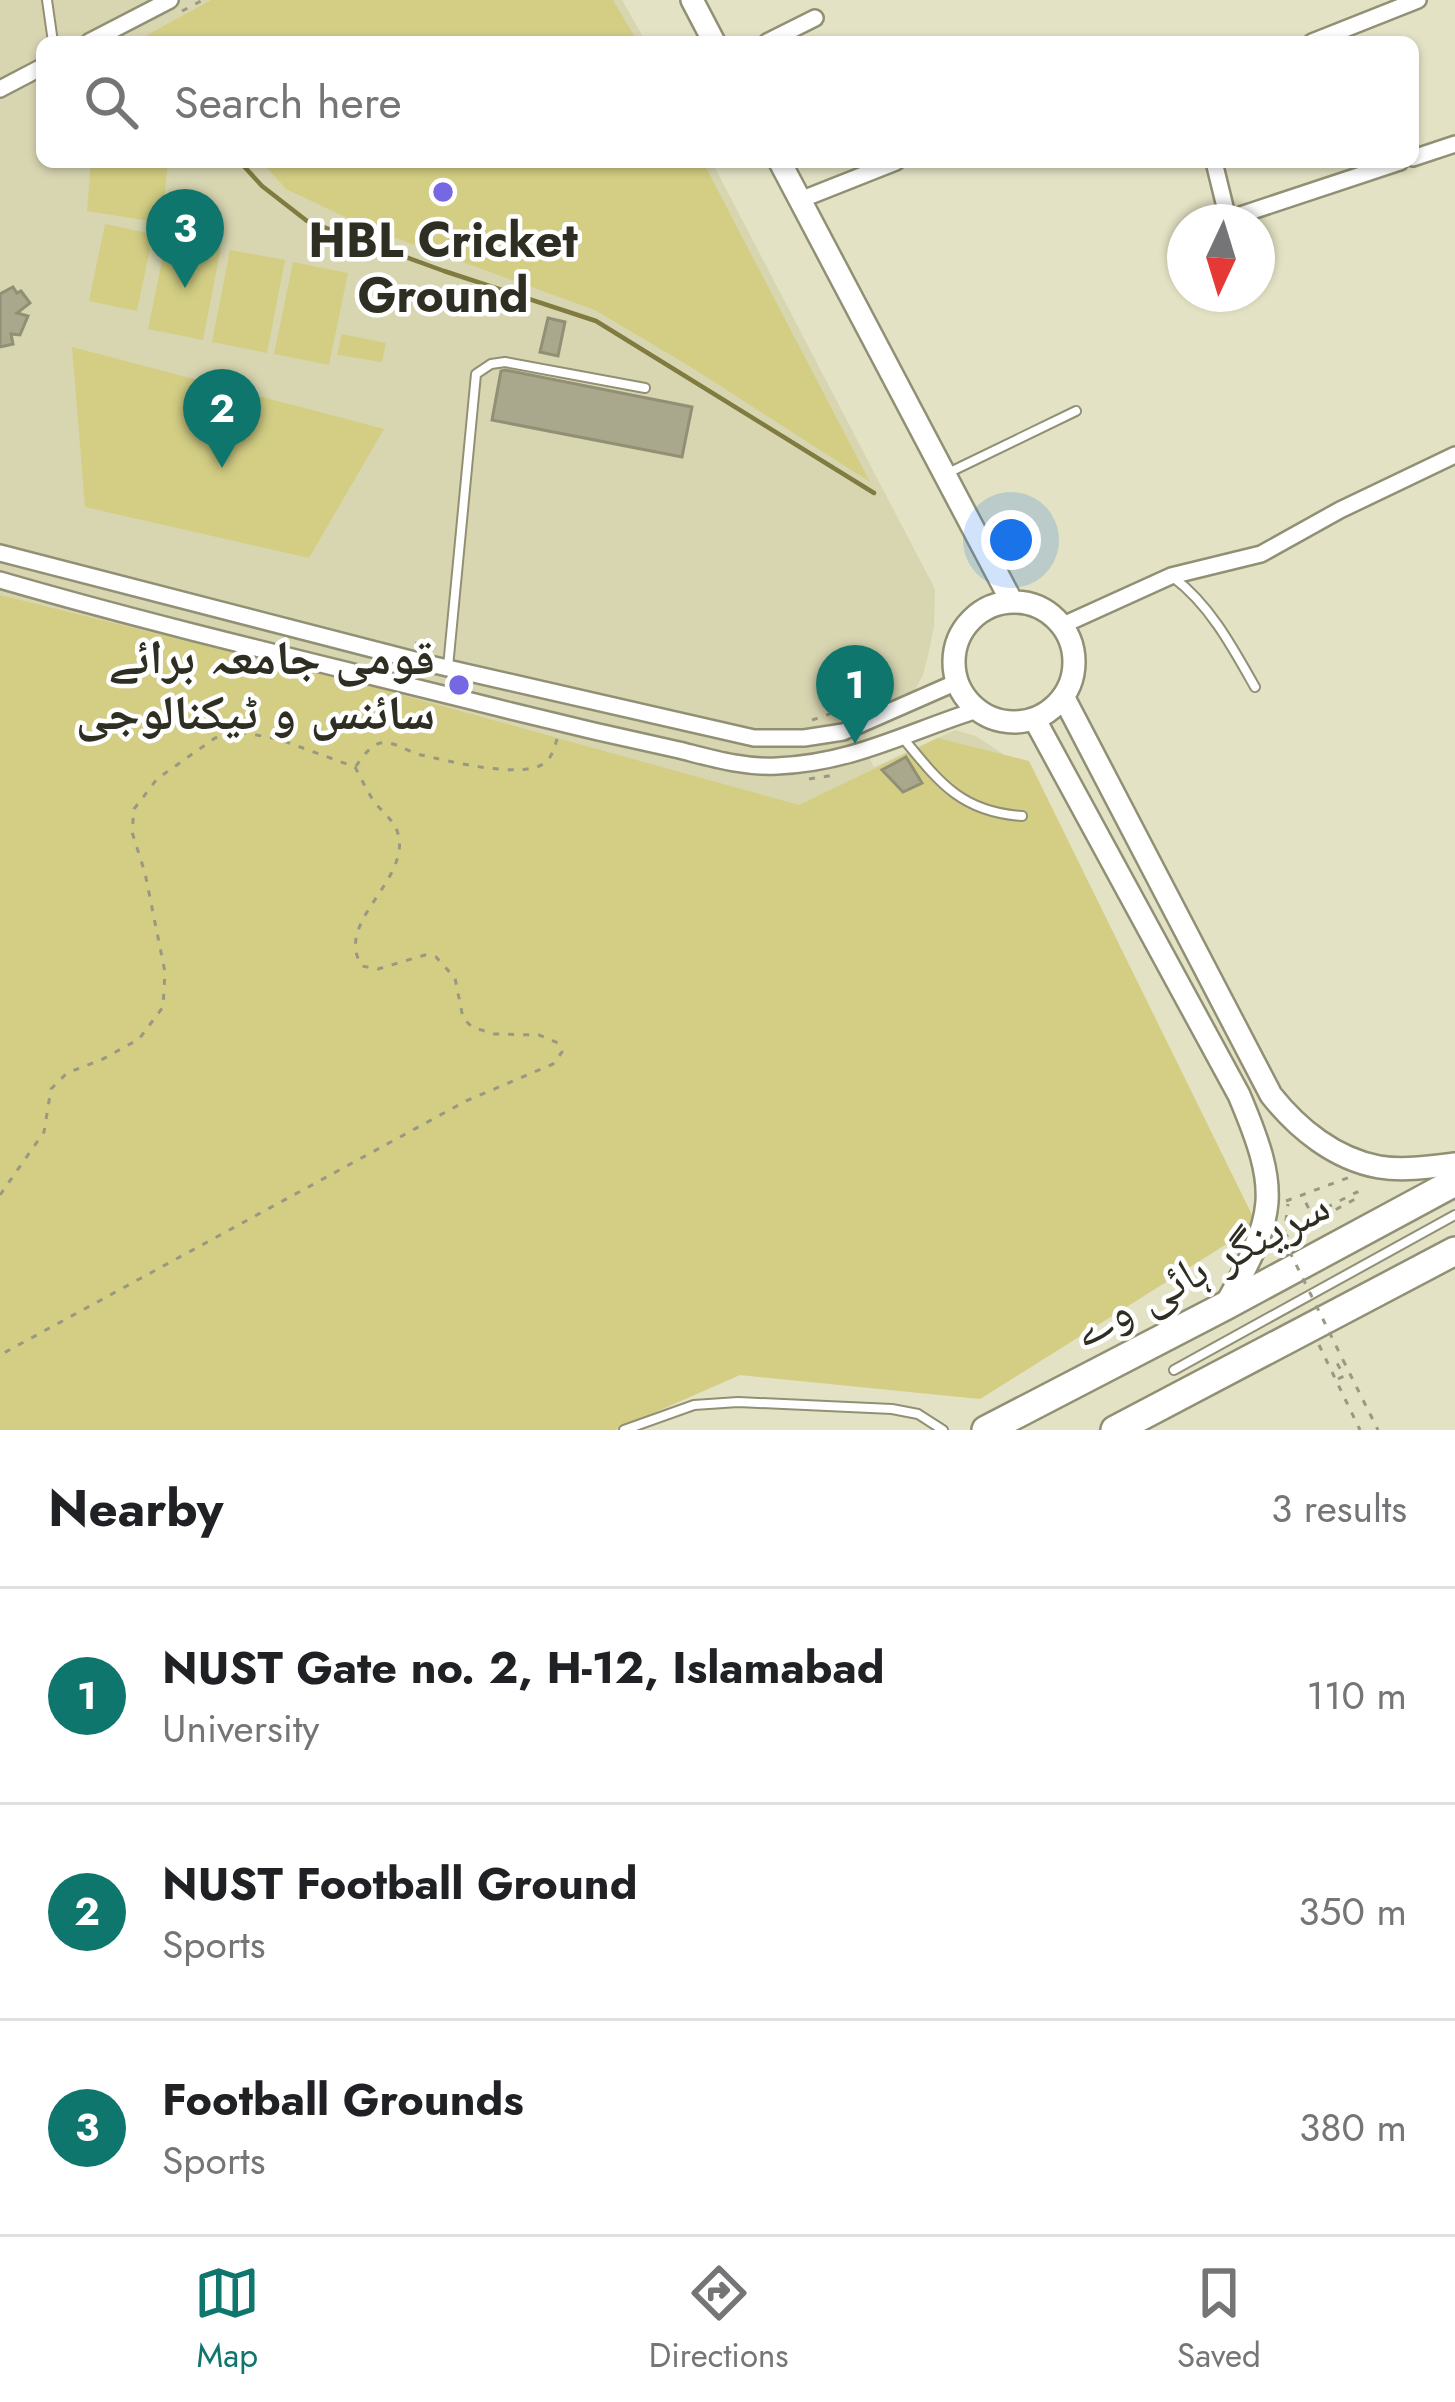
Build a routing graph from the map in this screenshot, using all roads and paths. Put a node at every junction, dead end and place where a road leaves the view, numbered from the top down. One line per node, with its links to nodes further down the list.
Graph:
1 (47, 0): 6 (lane)
2 (170, 0): 7 (street)
3 (692, 0): 8 (main road)
4 (1418, 0): 10 (street)
5 (815, 17): 9 (street)
6 (52, 36)
7 (101, 36)
8 (712, 36)
9 (779, 36)
10 (1327, 36)
11 (36, 70): 12 (street)
12 (0, 89)
13 (1455, 145): 14 (street)
14 (1419, 156)
15 (783, 168): 19 (main road)
16 (881, 168): 19 (street)
17 (1215, 168): 18 (street)
18 (1382, 168)
19 (800, 200): 23 (main road)
20 (645, 388): 30 (lane)
21 (1076, 411): 23 (lane)
22 (1455, 455): 25 (street)
23 (945, 474): 27 (main road)
24 (0, 554): 31 (street)
25 (1172, 576): 28 (street); 33 (lane)
26 (0, 580): 34 (street)
27 (1012, 602): 28 (main road); 32 (main road)
28 (1063, 626): 35 (main road)
29 (402, 640): 30 (path)
30 (448, 660): 31 (street); 40 (street)
31 (430, 664): 34 (street)
32 (957, 682): 36 (main road); 40 (street)
33 (1255, 687)
34 (425, 690): 39 (street)
35 (1064, 698): 37 (main road); 45 (main road)
36 (977, 710): 37 (main road); 41 (street)
37 (1035, 720): 52 (main road)
38 (803, 722): 40 (path)
39 (560, 724): 41 (street); 42 (path)
40 (850, 730)
41 (902, 736): 43 (lane)
42 (355, 767): 47 (path); 54 (path)
43 (1022, 816)
44 (1455, 1164): 45 (main road)
45 (1378, 1167): 48 (path)
46 (1455, 1182): 52 (highway, سرینگر ہائی وے)
47 (0, 1195)
48 (1302, 1195): 50 (path); 50 (path)
49 (1455, 1216): 56 (lane)
50 (1283, 1238): 55 (path, bridge)
51 (1455, 1251): 53 (highway)
52 (1225, 1306): 60 (highway, سرینگر ہائی وے)
53 (1310, 1327): 57 (path); 61 (highway)
54 (0, 1355)
55 (1343, 1360): 57 (path, bridge); 63 (path)
56 (1174, 1370)
57 (1336, 1380): 62 (path)
58 (624, 1430): 59 (lane)
59 (943, 1430)
60 (986, 1430)
61 (1115, 1430)
62 (1360, 1430)
63 (1378, 1430)

